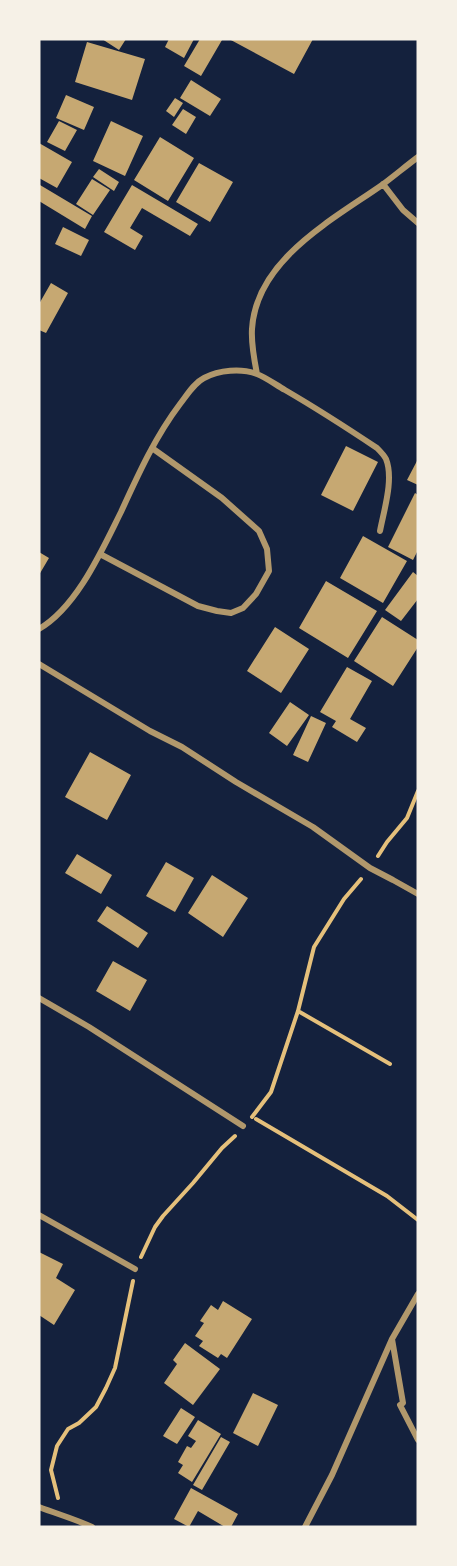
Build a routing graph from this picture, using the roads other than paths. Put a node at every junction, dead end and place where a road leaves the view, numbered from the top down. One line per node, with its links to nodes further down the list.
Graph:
1 (418, 157): 2 (street)
2 (383, 184): 3 (street); 4 (street)
3 (418, 223)
4 (257, 374): 5 (street); 6 (street)
5 (152, 448): 7 (street); 7 (street)
6 (380, 531)
7 (100, 554): 8 (street)
8 (39, 629)
9 (39, 664): 10 (street)
10 (418, 894)
11 (39, 998): 12 (street)
12 (243, 1126)
13 (39, 1215): 14 (street)
14 (135, 1269)
15 (418, 1294): 16 (street)
16 (392, 1339): 17 (street); 21 (street)
17 (415, 1425): 18 (street)
18 (418, 1440)
19 (39, 1508): 20 (street)
20 (92, 1527)
21 (305, 1527)

